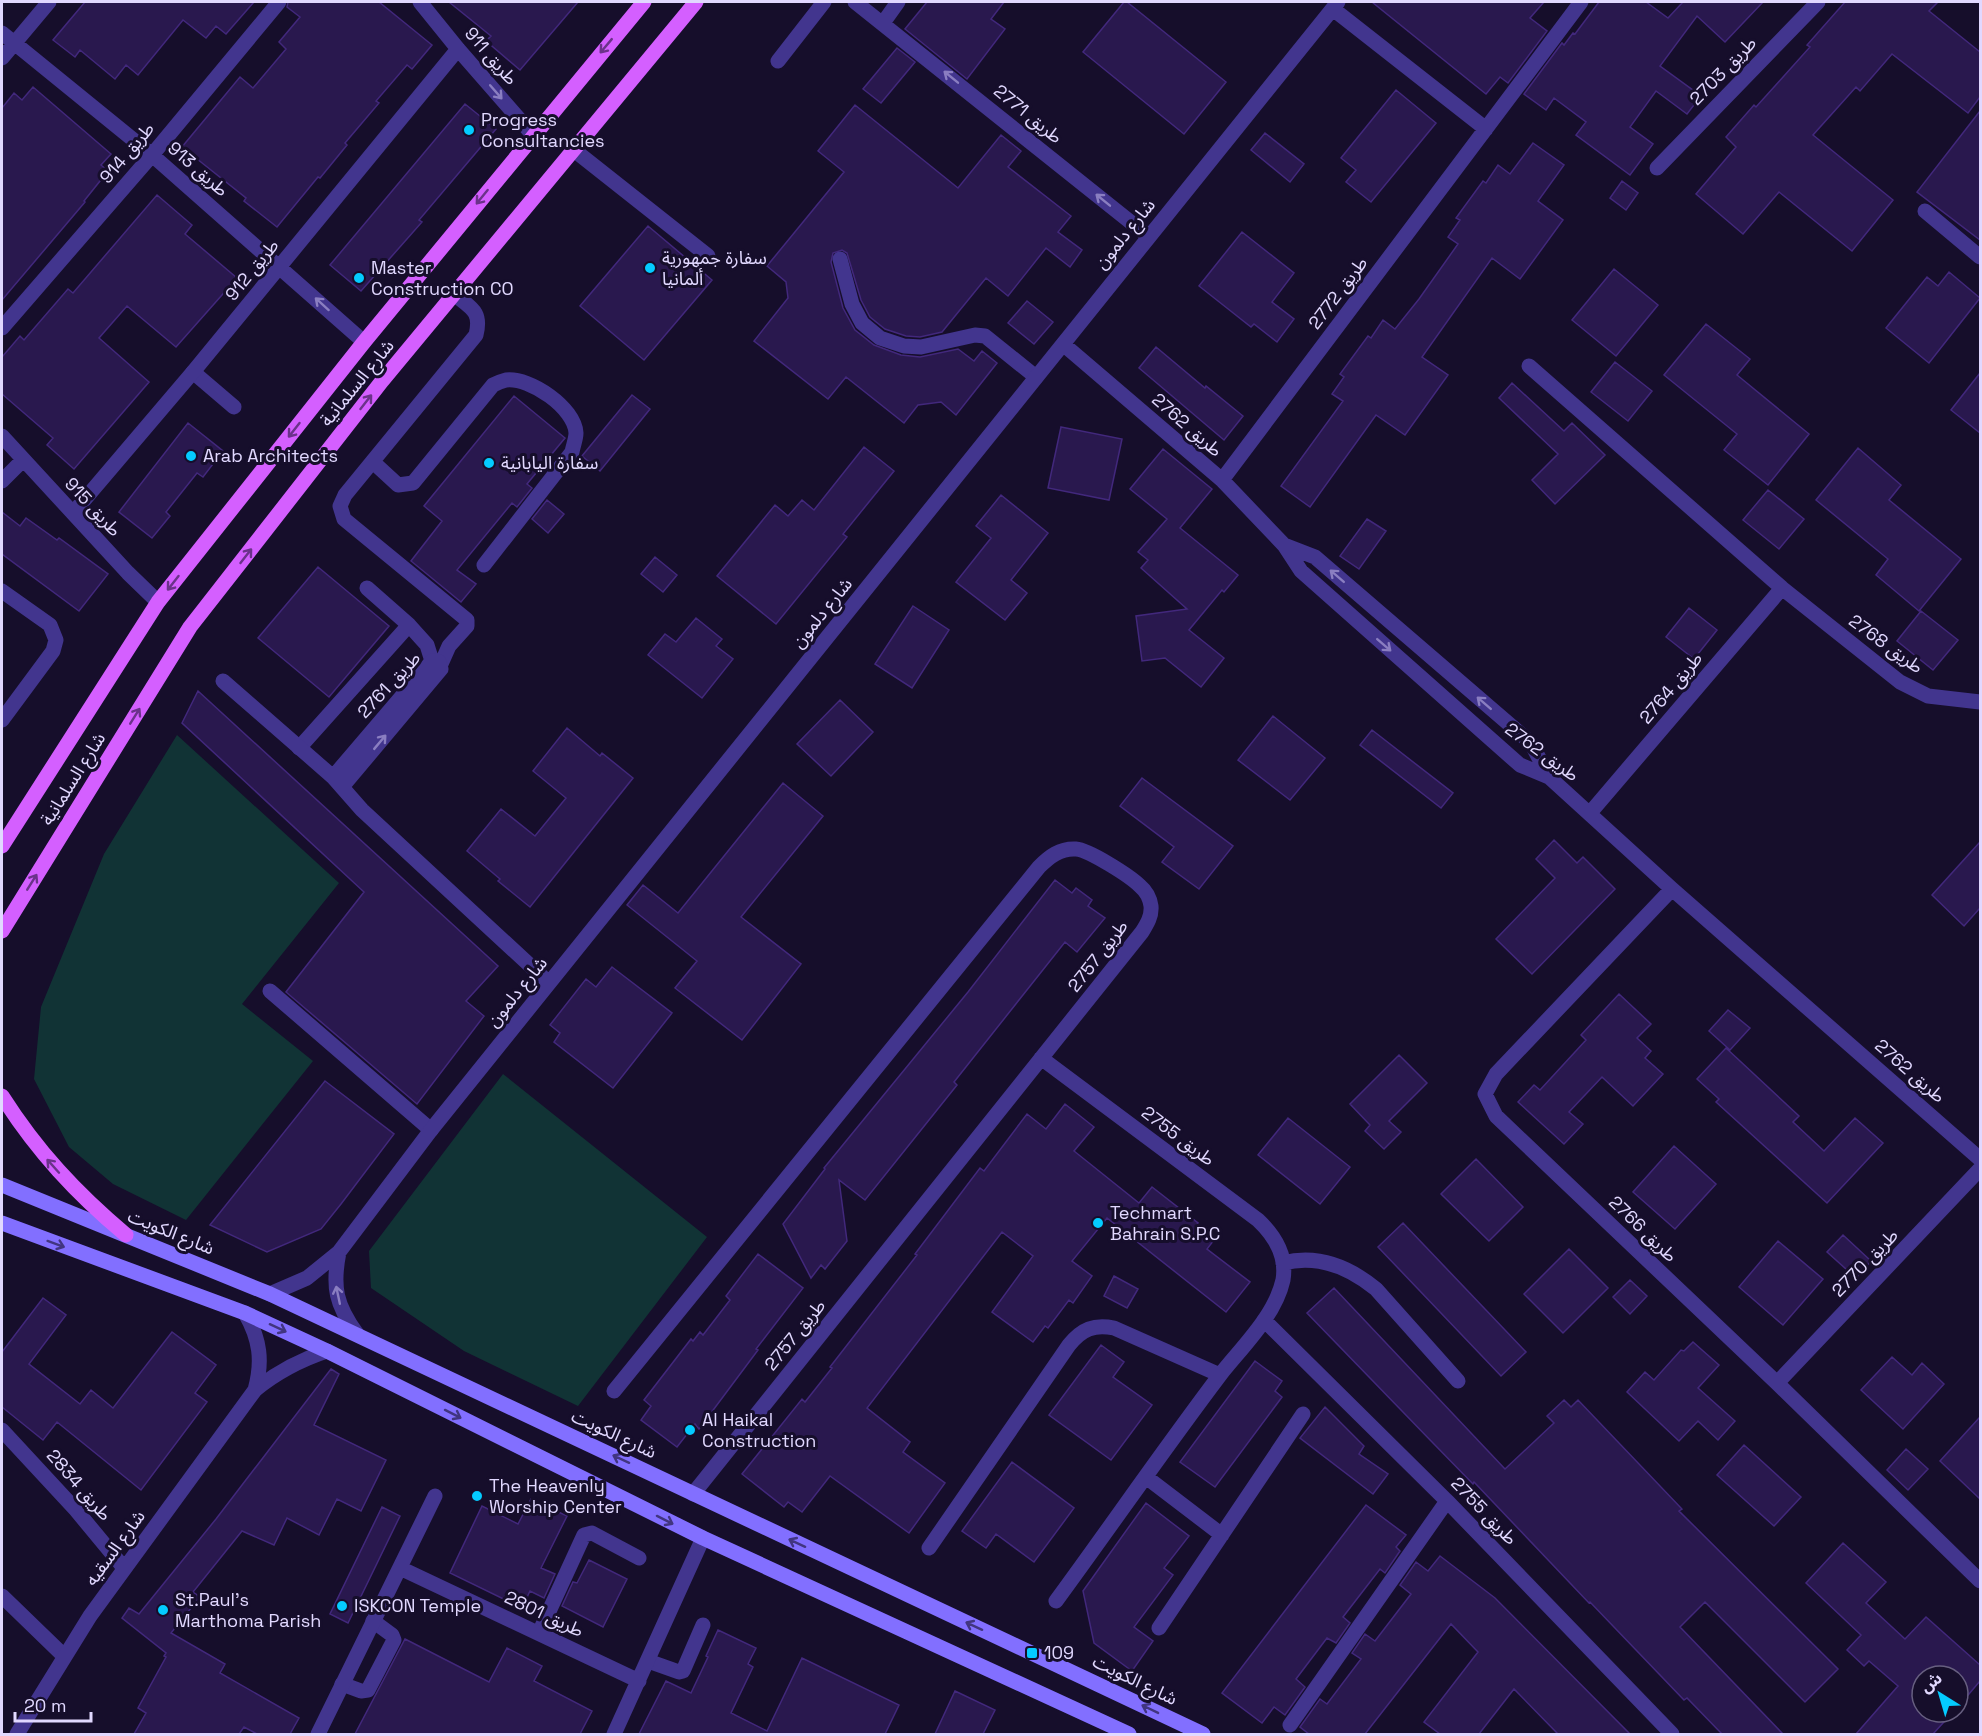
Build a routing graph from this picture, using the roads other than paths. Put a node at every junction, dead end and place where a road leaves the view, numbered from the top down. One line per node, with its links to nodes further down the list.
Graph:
1 (49, 2): 14 (street)
2 (279, 2): 21 (street, طريق 914)
3 (420, 2): 15 (street, طريق 911)
4 (644, 2): 19 (main road, شارع السلمانية, one-way to 19)
5 (696, 2): 20 (main road, شارع السلمانية)
6 (824, 2): 17 (street)
7 (855, 2): 12 (street, طريق 2771)
8 (898, 2): 12 (street)
9 (1581, 2): 18 (street, طريق 2772)
10 (1818, 2): 22 (street, طريق 2703)
11 (1336, 5): 18 (street); 24 (street, شارع دلمون)
12 (883, 23): 24 (street, طريق 2771, one-way to 12)
13 (2, 33): 14 (street, طريق 913)
14 (13, 44): 16 (street); 21 (street, طريق 913)
15 (458, 49): 19 (street, طريق 911, one-way to 19); 28 (street, طريق 912)
16 (2, 58)
17 (778, 61)
18 (1486, 129): 40 (street, طريق 2772)
19 (533, 135): 31 (main road, شارع السلمانية, one-way to 31)
20 (574, 150): 25 (street); 29 (main road, شارع السلمانية)
21 (152, 155): 28 (street, طريق 913); 30 (street, طريق 914)
22 (1657, 168)
23 (1925, 211): 26 (street)
24 (1148, 236): 32 (street, شارع دلمون)
25 (708, 256)
26 (1980, 257)
27 (840, 259): 35 (street)
28 (280, 266): 31 (street, طريق 913, one-way to 28); 34 (street, طريق 912)
29 (454, 294): 39 (street); 60 (main road, شارع السلمانية, one-way to 29)
30 (2, 328)
31 (364, 342): 48 (main road, شارع السلمانية, one-way to 48)
32 (1063, 344): 35 (street, شارع دلمون); 40 (street, طريق 2762)
33 (1529, 366): 46 (street, طريق 2768)
34 (193, 372): 36 (street); 42 (street, طريق 912)
35 (1036, 377): 61 (street, شارع دلمون)
36 (234, 407)
37 (2, 436): 38 (street, طريق 915)
38 (23, 460): 41 (street); 42 (street, طريق 915)
39 (373, 462): 44 (street); 50 (street, طريق 2761)
40 (1222, 480): 43 (street, طريق 2762)
41 (2, 481)
42 (73, 513): 48 (street, طريق 915)
43 (1284, 544): 55 (street, طريق 2762, one-way to 55); 55 (street, one-way to 43)
44 (484, 565)
45 (367, 588): 49 (street)
46 (1782, 588): 52 (street, طريق 2768); 57 (street, طريق 2764)
47 (2, 591): 53 (street)
48 (158, 602): 58 (main road, شارع السلمانية)
49 (409, 625): 50 (street); 54 (street)
50 (437, 663): 56 (street, طريق 2761)
51 (223, 681): 54 (street)
52 (1980, 702)
53 (2, 720)
54 (299, 748): 56 (street)
55 (1549, 777): 57 (street, طريق 2762)
56 (338, 782): 61 (street)
57 (1590, 813): 59 (street, طريق 2762)
58 (2, 846)
59 (1672, 889): 66 (street, طريق 2762); 80 (street, طريق 2766)
60 (2, 931)
61 (549, 983): 65 (street, شارع دلمون)
62 (270, 991): 65 (street)
63 (1041, 1058): 72 (street, طريق 2755); 82 (street, طريق 2757); 86 (street, طريق 2757)
64 (2, 1096): 70 (main road, one-way to 64)
65 (430, 1130): 71 (street, شارع دلمون)
66 (1980, 1159)
67 (1980, 1169): 80 (street, طريق 2770)
68 (2, 1185): 70 (main road, شارع الكويت)
69 (2, 1223): 74 (main road, one-way to 74)
70 (126, 1235): 73 (main road, شارع الكويت)
71 (339, 1252): 73 (street, شارع دلمون); 76 (street, شارع دلمون, one-way to 71)
72 (1283, 1263): 75 (street, طريق 2755); 79 (street)
73 (270, 1294): 76 (main road, شارع الكويت)
74 (245, 1313): 77 (main road, one-way to 77); 81 (street, شارع السقيه)
75 (1264, 1320): 78 (street, طريق 2755); 88 (street, طريق 2755)
76 (357, 1334): 86 (main road, شارع الكويت, one-way to 76)
77 (327, 1351): 81 (street, شارع السقيه); 90 (main road, one-way to 90)
78 (1220, 1375): 85 (street, طريق 2755); 91 (street)
79 (1458, 1381)
80 (1777, 1383): 95 (street, طريق 2766)
81 (255, 1390): 93 (street, شارع السقيه)
82 (614, 1391)
83 (1303, 1414): 89 (street)
84 (2, 1430): 93 (street, طريق 2834)
85 (1146, 1477): 89 (street); 97 (street, طريق 2755)
86 (693, 1494): 111 (main road, شارع الكويت, one-way to 86)
87 (435, 1496): 94 (street)
88 (1447, 1501): 106 (street); 112 (street, طريق 2755)
89 (1222, 1535): 100 (street)
90 (703, 1538): 103 (street); 110 (main road)
91 (929, 1548)
92 (639, 1558): 101 (street)
93 (124, 1568): 102 (street, شارع السقيه)
94 (400, 1568): 98 (street); 101 (street, طريق 2801)
95 (1980, 1581)
96 (2, 1596): 102 (street)
97 (1056, 1600)
98 (373, 1621): 105 (street); 105 (street)
99 (703, 1625): 103 (street)
100 (1159, 1628)
101 (539, 1633): 104 (street, طريق 2801)
102 (64, 1656): 107 (street, شارع السقيه)
103 (648, 1661): 104 (street)
104 (639, 1681): 109 (street)
105 (342, 1684): 108 (street)
106 (1290, 1725)
107 (17, 1734)
108 (318, 1734)
109 (614, 1734)
110 (1129, 1734)
111 (1203, 1734)
112 (1672, 1734)

